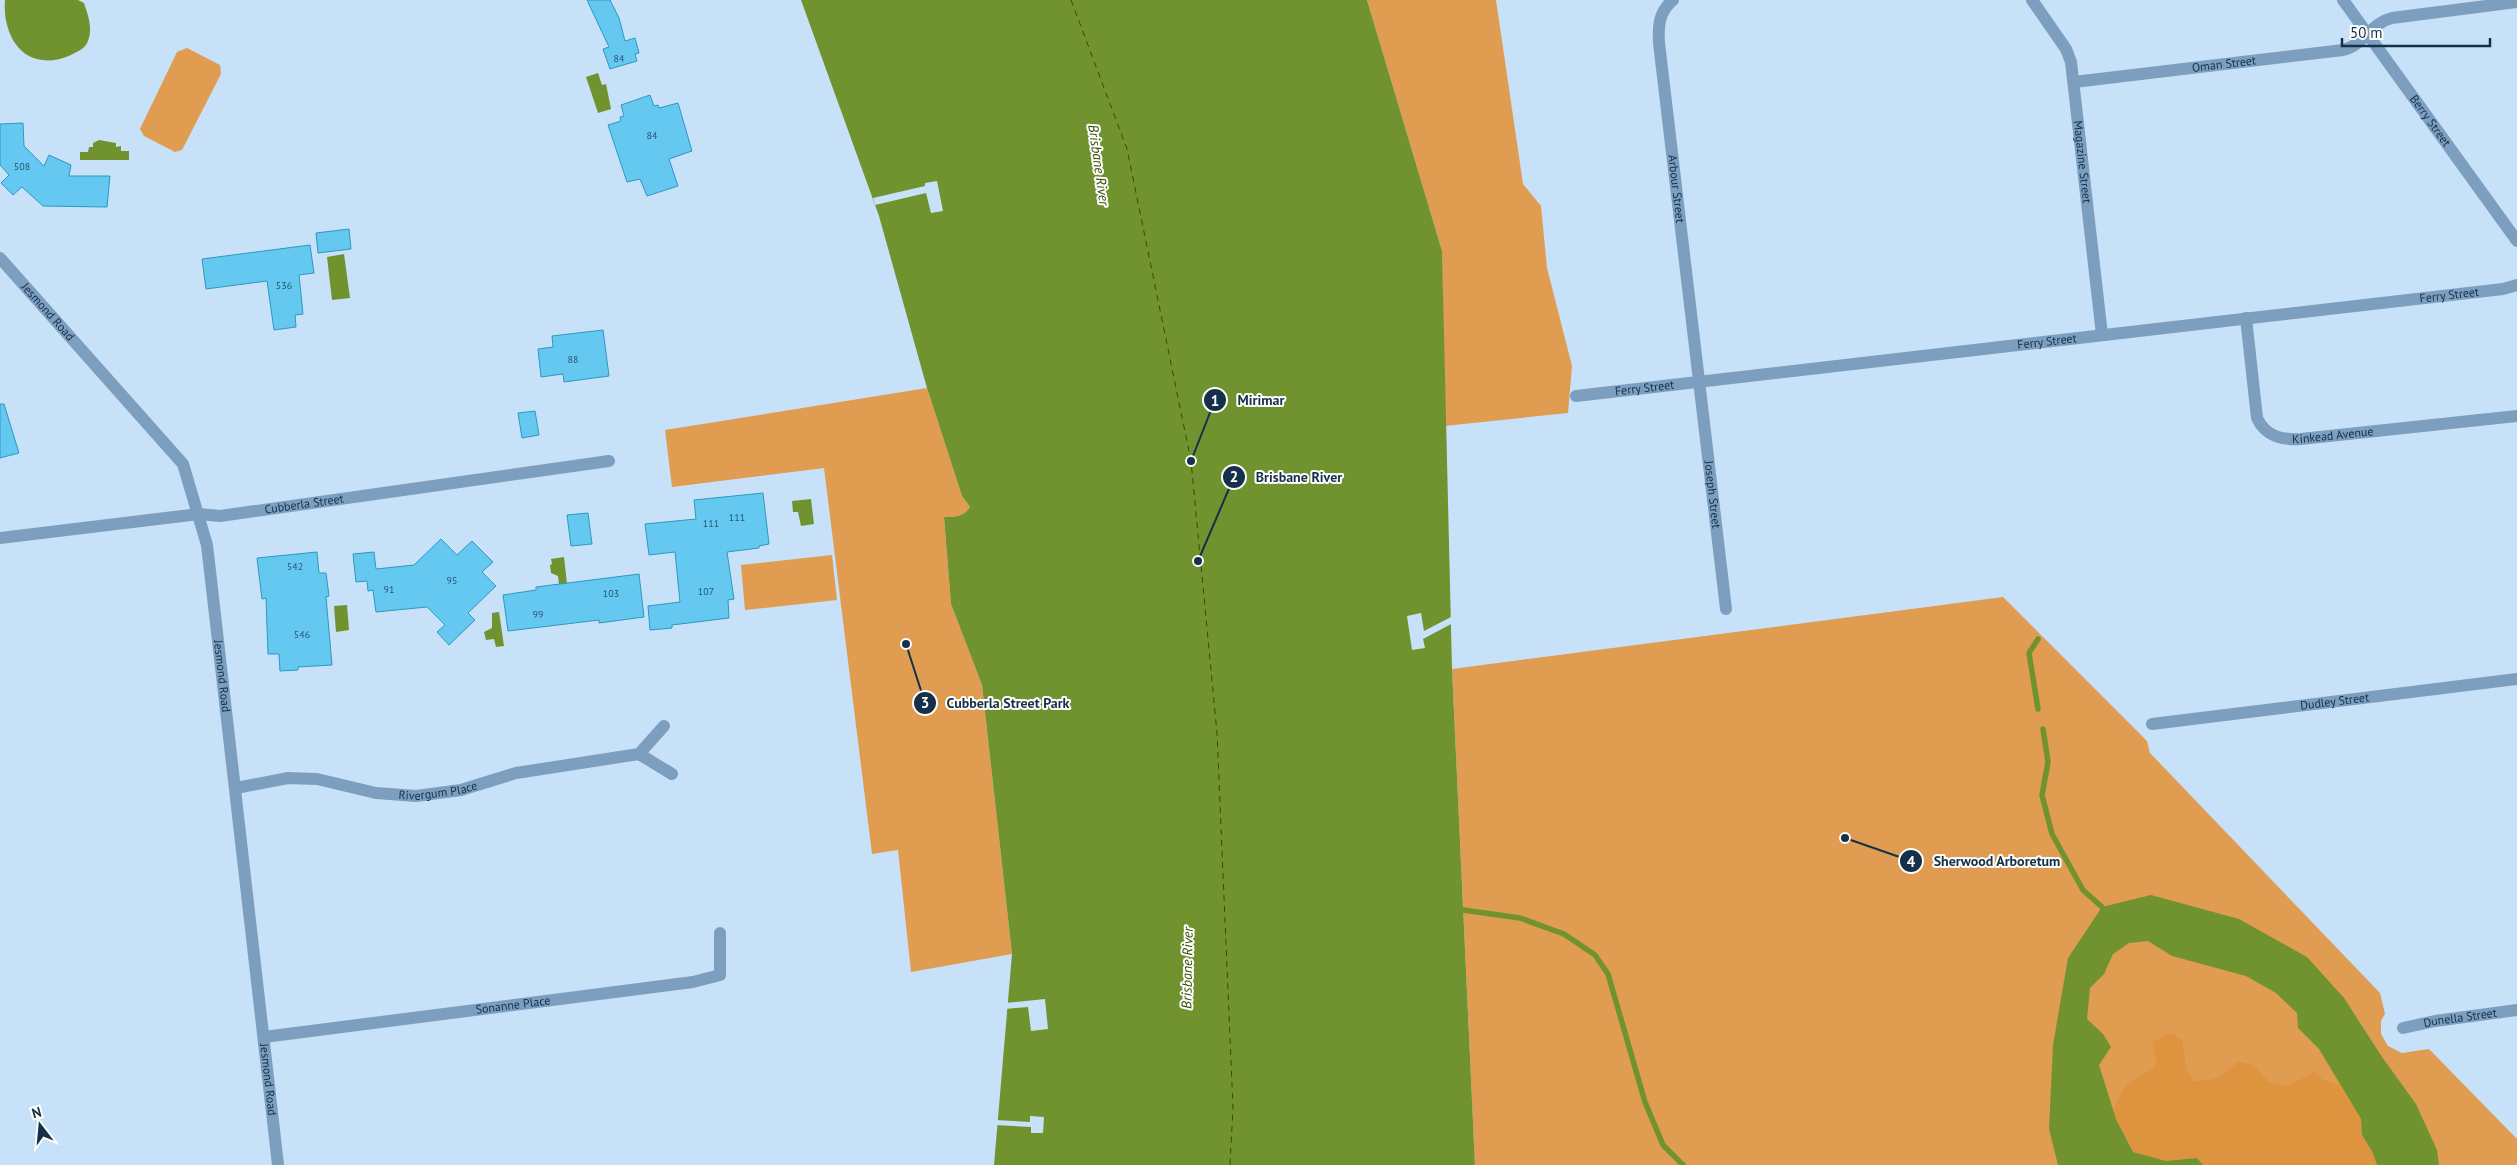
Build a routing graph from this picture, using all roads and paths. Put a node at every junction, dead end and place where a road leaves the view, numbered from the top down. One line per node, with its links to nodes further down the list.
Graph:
1 (1673, 0): 12 (street, Arbour Street)
2 (2032, 0): 6 (street, Magazine Street)
3 (2343, 0): 5 (street, Berry Street)
4 (2517, 2): 5 (street, Oman Street)
5 (2368, 34): 6 (street, Oman Street); 7 (street, Berry Street)
6 (2074, 82): 11 (street, Magazine Street)
7 (2517, 241)
8 (0, 258): 16 (street, Jesmond Road)
9 (2517, 285): 10 (street, Ferry Street)
10 (2246, 318): 11 (street, Ferry Street); 14 (street, Kinkead Avenue)
11 (2102, 335): 12 (street, Ferry Street)
12 (1700, 382): 13 (street, Ferry Street); 18 (street, Joseph Street)
13 (1576, 396)
14 (2517, 416)
15 (609, 461): 16 (street, Cubberla Street)
16 (199, 514): 17 (street, Cubberla Street); 24 (street, Jesmond Road)
17 (0, 538)
18 (1726, 609)
19 (2517, 679): 20 (street, Dudley Street)
20 (2152, 724)
21 (664, 726): 22 (street)
22 (639, 754): 23 (street); 24 (street, Rivergum Place)
23 (672, 774)
24 (236, 788): 28 (street, Jesmond Road)
25 (720, 933): 28 (street, Sonanne Place)
26 (2517, 1010): 27 (street, Dunella Street)
27 (2403, 1028)
28 (264, 1037): 29 (street, Jesmond Road)
29 (278, 1165)

